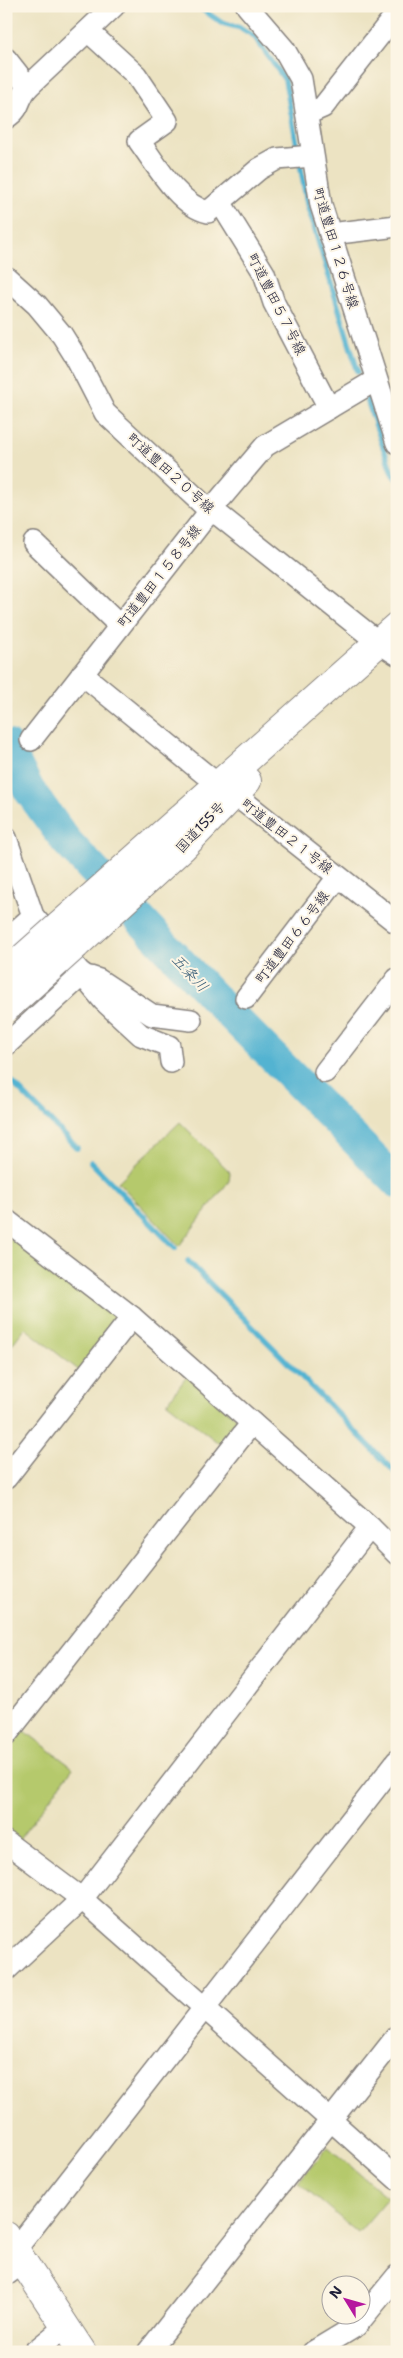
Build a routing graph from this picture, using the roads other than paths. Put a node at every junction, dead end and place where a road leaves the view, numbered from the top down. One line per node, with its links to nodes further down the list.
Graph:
1 (114, 6): 4 (street)
2 (247, 6): 7 (street, 町道豊田１２６号線)
3 (397, 12): 7 (street)
4 (89, 32): 6 (street); 10 (street)
5 (6, 58): 6 (street)
6 (28, 88): 8 (street)
7 (307, 114): 9 (street, 町道豊田１２６号線)
8 (6, 118)
9 (312, 156): 10 (street); 12 (street, 町道豊田１２６号線)
10 (220, 202): 15 (street, 町道豊田５７号線)
11 (397, 226): 12 (street)
12 (330, 234): 14 (street, 町道豊田１２６号線)
13 (6, 276): 17 (street, 町道豊田２０号線)
14 (376, 380): 15 (street, 町道豊田１５８号線); 16 (street, 町道豊田１２６号線)
15 (330, 408): 17 (street, 町道豊田１５８号線)
16 (397, 443)
17 (210, 511): 19 (street, 町道豊田１５８号線); 20 (street, 町道豊田２０号線)
18 (34, 543): 19 (street)
19 (120, 626): 21 (street, 町道豊田１５８号線)
20 (393, 645): 23 (main road, 国道155号)
21 (82, 674): 22 (street, 町道豊田１５８号線); 23 (street, 町道豊田２１号線)
22 (31, 740)
23 (225, 788): 25 (street, 町道豊田２１号線); 28 (main road, 国道155号)
24 (6, 838): 26 (street)
25 (338, 877): 27 (street, 町道豊田２１号線); 33 (street, 町道豊田６６号線)
26 (33, 916): 29 (street); 31 (street)
27 (397, 923)
28 (75, 928): 30 (main road, 国道155号, bridge); 34 (main road, 国道155号, bridge)
29 (6, 940)
30 (6, 973)
31 (83, 974): 35 (street); 36 (street); 37 (street)
32 (397, 978): 38 (street)
33 (246, 998)
34 (6, 1008)
35 (191, 1020)
36 (6, 1045)
37 (171, 1062)
38 (324, 1072)
39 (9, 1227): 40 (street)
40 (132, 1318): 41 (street); 42 (street)
41 (252, 1423): 43 (street); 45 (street)
42 (6, 1478)
43 (370, 1527): 44 (street); 48 (street)
44 (397, 1554)
45 (6, 1735)
46 (397, 1761): 50 (street)
47 (6, 1842): 48 (street)
48 (82, 1899): 49 (street); 50 (street)
49 (6, 1970)
50 (204, 2008): 52 (street); 54 (street)
51 (397, 2036): 52 (street)
52 (331, 2121): 53 (street); 59 (street)
53 (397, 2179)
54 (13, 2256): 56 (main road)
55 (397, 2276): 60 (street)
56 (66, 2326): 57 (street); 58 (main road)
57 (34, 2352)
58 (82, 2352)
59 (148, 2352)
60 (313, 2352)

